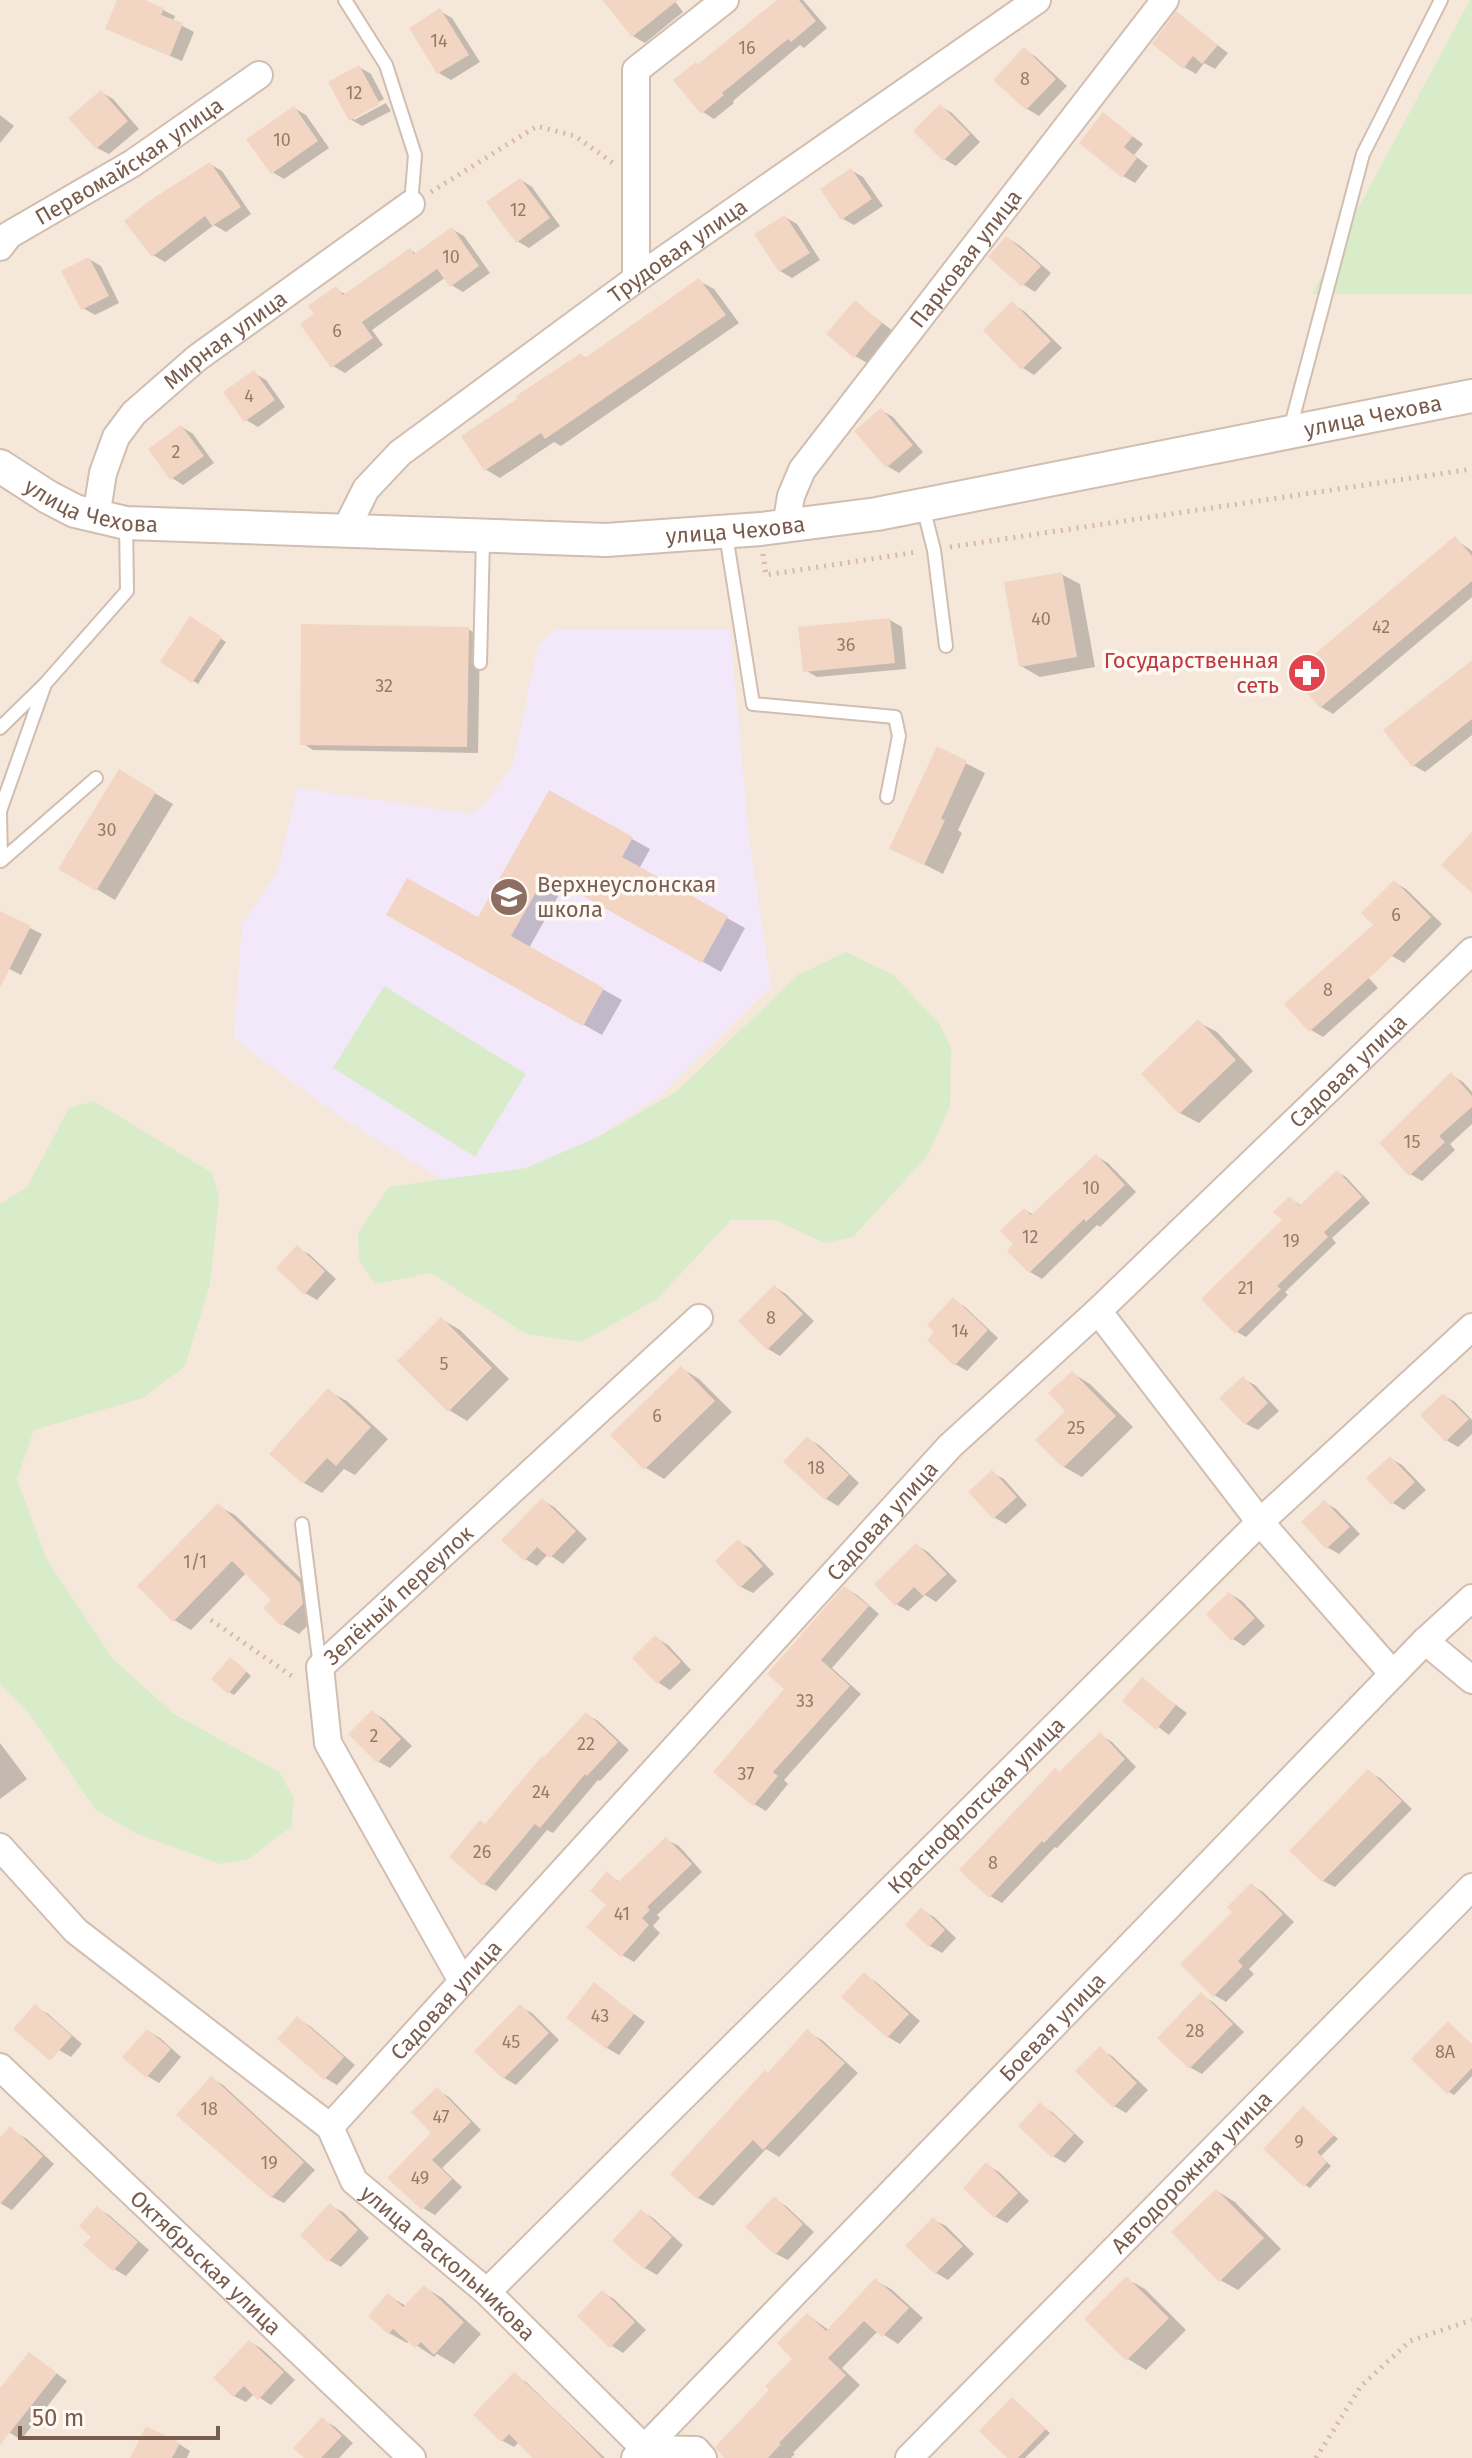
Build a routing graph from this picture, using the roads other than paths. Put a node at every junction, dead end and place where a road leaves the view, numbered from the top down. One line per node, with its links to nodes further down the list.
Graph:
1 (345, 0): 7 (lane)
2 (725, 0): 9 (street)
3 (1037, 0): 9 (street, Трудовая улица)
4 (1165, 0): 15 (street, Парковая улица)
5 (1441, 0): 11 (lane)
6 (259, 75): 8 (street, Первомайская улица)
7 (411, 204): 14 (street, Мирная улица)
8 (0, 247)
9 (636, 279): 16 (street, Трудовая улица)
10 (1472, 396): 11 (street, улица Чехова)
11 (1289, 433): 13 (street, улица Чехова)
12 (0, 466): 14 (street, улица Чехова)
13 (923, 504): 15 (street, улица Чехова); 19 (lane)
14 (111, 520): 16 (street, улица Чехова); 21 (lane)
15 (773, 528): 17 (street, улица Чехова)
16 (345, 531): 18 (street, улица Чехова)
17 (726, 532): 18 (street, улица Чехова); 24 (lane)
18 (483, 535): 20 (lane)
19 (946, 646)
20 (480, 663)
21 (45, 684): 22 (lane); 23 (lane)
22 (0, 728)
23 (96, 778)
24 (887, 797)
25 (1472, 951): 26 (street, Садовая улица)
26 (1098, 1311): 29 (street); 38 (street, Садовая улица)
27 (699, 1318): 34 (street, Зелёный переулок)
28 (1472, 1327): 29 (street, Краснофлотская улица)
29 (1260, 1522): 33 (street); 41 (street, Краснофлотская улица)
30 (302, 1524): 34 (lane)
31 (1472, 1598): 32 (street, Боевая улица)
32 (1425, 1641): 33 (street, Боевая улица); 35 (street)
33 (1393, 1674): 42 (street, Боевая улица)
34 (321, 1678): 38 (street, Зелёный переулок)
35 (1472, 1680)
36 (0, 1847): 40 (street, улица Раскольникова)
37 (1472, 1887): 45 (street, Автодорожная улица)
38 (462, 1981): 40 (street, Садовая улица)
39 (1, 2072): 43 (street, Октябрьская улица)
40 (330, 2127): 41 (street, улица Раскольникова)
41 (487, 2292): 42 (street, улица Раскольникова)
42 (640, 2453): 44 (street)
43 (412, 2458)
44 (703, 2458)
45 (909, 2458)

